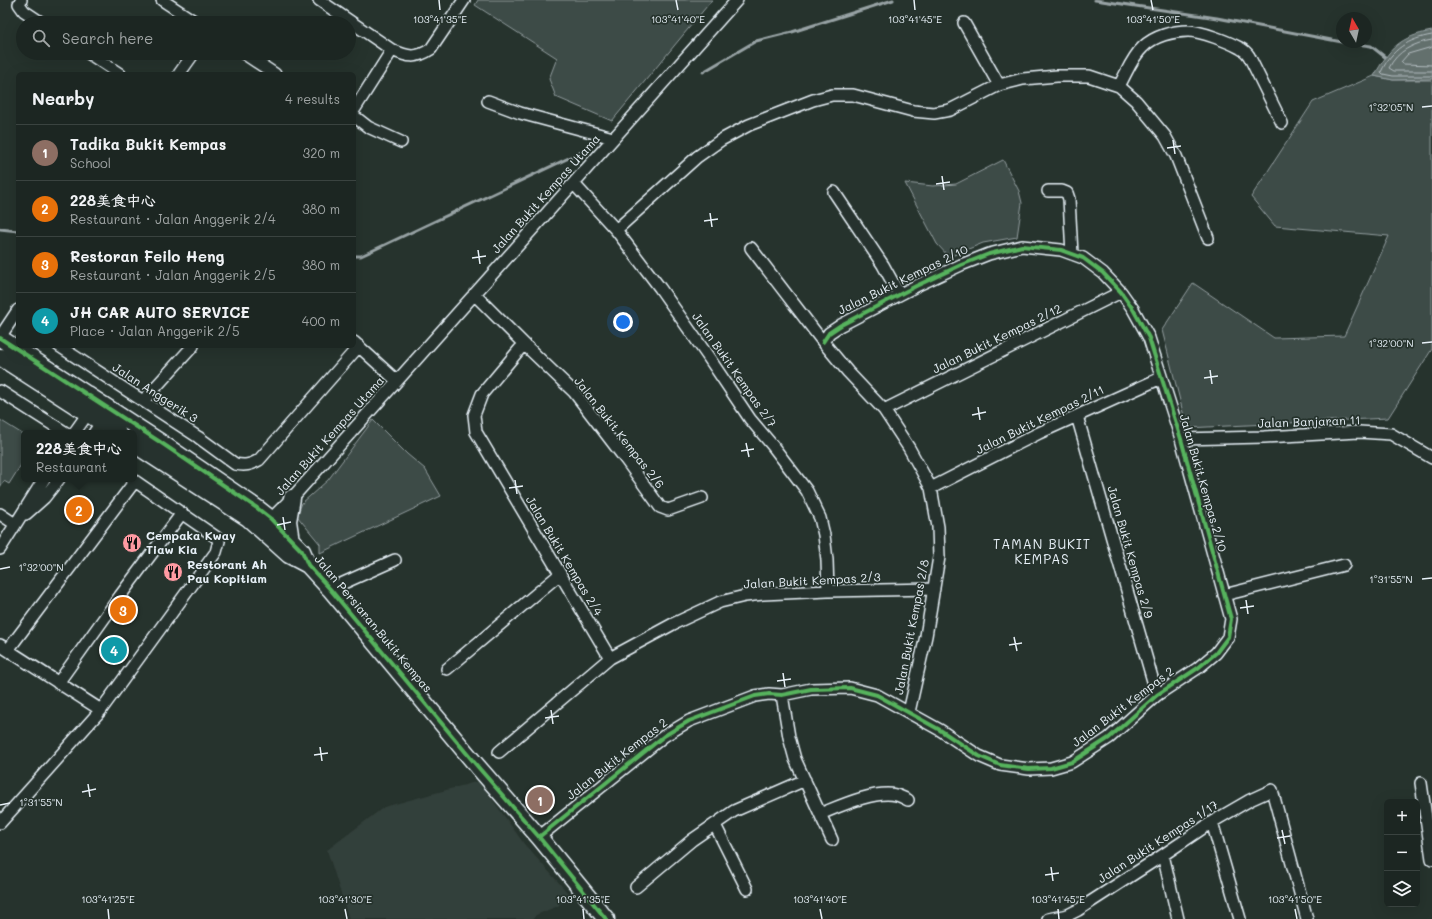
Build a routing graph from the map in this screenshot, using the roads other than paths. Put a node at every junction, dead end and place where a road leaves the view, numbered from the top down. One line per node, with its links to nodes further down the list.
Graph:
1 (162, 0): 7 (street)
2 (319, 0): 8 (street)
3 (464, 0): 11 (street)
4 (737, 0): 24 (street, Jalan Bukit Kempas Utama)
5 (20, 2): 6 (street)
6 (32, 16)
7 (186, 16)
8 (342, 16)
9 (964, 23): 18 (street)
10 (356, 25): 11 (street)
11 (392, 50): 21 (street)
12 (99, 60): 15 (street)
13 (189, 60): 16 (street)
14 (254, 60): 17 (street)
15 (117, 72)
16 (180, 72)
17 (272, 72)
18 (999, 85): 19 (street); 29 (street)
19 (1119, 86): 23 (street); 30 (street)
20 (488, 101): 24 (street)
21 (356, 107)
22 (356, 118): 25 (street)
23 (1282, 123)
24 (613, 138): 26 (street, Jalan Bukit Kempas Utama)
25 (401, 142)
26 (574, 184): 29 (street, Jalan Bukit Kempas 2/7); 34 (street, Jalan Bukit Kempas Utama)
27 (1048, 190): 32 (street)
28 (834, 192): 35 (street)
29 (616, 230): 80 (street, Jalan Bukit Kempas 2/7)
30 (1208, 238)
31 (751, 248): 38 (street, Jalan Bukit Kempas 2/8)
32 (1072, 254): 33 (street, Jalan Bukit Kempas 2/10); 35 (street, Jalan Bukit Kempas 2/10)
33 (1121, 292): 45 (street, Jalan Bukit Kempas 2/10); 50 (street, Jalan Bukit Kempas 2/12)
34 (474, 294): 40 (street, Jalan Bukit Kempas 2/6); 46 (street, Jalan Bukit Kempas Utama)
35 (899, 294): 38 (street, Jalan Bukit Kempas 2/10)
36 (16, 316): 37 (street)
37 (0, 338): 49 (street, Jalan Persiaran Bukit Kempas)
38 (823, 342): 50 (street, Jalan Bukit Kempas 2/8)
39 (356, 344): 46 (street)
40 (524, 344): 67 (street, Jalan Bukit Kempas 2/6); 77 (street, Jalan Bukit Kempas 2/4)
41 (62, 348): 48 (street, Jalan Anggerik 3)
42 (191, 348): 48 (street)
43 (353, 348): 48 (street, Jalan Anggerik 3)
44 (0, 357): 49 (street, Jalan Persiaran Bukit Kempas)
45 (1161, 378): 51 (street, Jalan Bukit Kempas 2/11); 57 (street, Jalan Bukit Kempas 2/10)
46 (397, 381): 66 (street, Jalan Bukit Kempas Utama)
47 (0, 391): 53 (street)
48 (143, 401)
49 (92, 407): 52 (street, Jalan Persiaran Bukit Kempas); 54 (street)
50 (884, 410): 65 (street, Jalan Bukit Kempas 2/8)
51 (1077, 416): 65 (street, Jalan Bukit Kempas 2/11); 88 (street, Jalan Bukit Kempas 2/9)
52 (102, 422): 55 (street, Jalan Persiaran Bukit Kempas); 56 (street, Jalan Persiaran Bukit Kempas)
53 (61, 430)
54 (76, 430)
55 (114, 430)
56 (117, 430)
57 (1181, 439): 60 (street, Jalan Banjaran 11); 81 (street, Jalan Bukit Kempas 2/10)
58 (137, 440): 71 (street, Jalan Persiaran Bukit Kempas)
59 (137, 446): 71 (street, Jalan Persiaran Bukit Kempas)
60 (1432, 458)
61 (42, 482): 70 (street)
62 (57, 482): 70 (street)
63 (131, 482): 83 (street)
64 (136, 482): 68 (street)
65 (931, 488): 79 (street, Jalan Bukit Kempas 2/8)
66 (292, 498): 71 (street, Jalan Bukit Kempas Utama); 72 (street)
67 (702, 498)
68 (182, 513): 86 (street); 89 (street)
69 (0, 514): 70 (street)
70 (15, 524): 73 (street)
71 (266, 524): 72 (street, Jalan Persiaran Bukit Kempas); 76 (street, Jalan Persiaran Bukit Kempas)
72 (291, 540): 76 (street, Jalan Persiaran Bukit Kempas)
73 (0, 549)
74 (395, 560): 78 (street)
75 (1344, 564): 81 (street)
76 (308, 565): 78 (street, Jalan Persiaran Bukit Kempas)
77 (560, 574): 84 (street, Jalan Bukit Kempas 2/4); 85 (street)
78 (330, 589): 99 (street, Jalan Persiaran Bukit Kempas)
79 (934, 590): 80 (street, Jalan Bukit Kempas 2/3); 90 (street, Jalan Bukit Kempas 2/8)
80 (828, 591): 84 (street, Jalan Bukit Kempas 2/3)
81 (1224, 595): 82 (street, Jalan Bukit Kempas 2/10)
82 (1231, 619): 88 (street, Jalan Bukit Kempas 2)
83 (4, 648): 86 (street)
84 (610, 658): 91 (street, Jalan Bukit Kempas 2/3)
85 (447, 669)
86 (58, 683): 89 (street)
87 (782, 695): 90 (street, Jalan Bukit Kempas 2); 92 (street); 99 (street, Jalan Bukit Kempas 2)
88 (1157, 695): 90 (street, Jalan Bukit Kempas 2)
89 (101, 710): 96 (street)
90 (909, 712)
91 (499, 752)
92 (805, 780): 95 (street); 98 (street)
93 (1421, 783): 102 (street)
94 (908, 800): 95 (street)
95 (820, 814): 100 (street)
96 (1, 821)
97 (1212, 822): 101 (street, Jalan Bukit Kempas 1/17); 108 (street); 109 (street, Jalan Bukit Kempas 1/17)
98 (715, 825): 103 (street); 104 (street)
99 (539, 837): 105 (street, Jalan Persiaran Bukit Kempas)
100 (832, 840)
101 (1163, 855): 106 (street, Jalan Bukit Kempas 1/17); 107 (street)
102 (1432, 860)
103 (636, 886)
104 (747, 890)
105 (606, 919)
106 (1048, 919)
107 (1178, 919)
108 (1240, 919)
109 (1307, 919)

